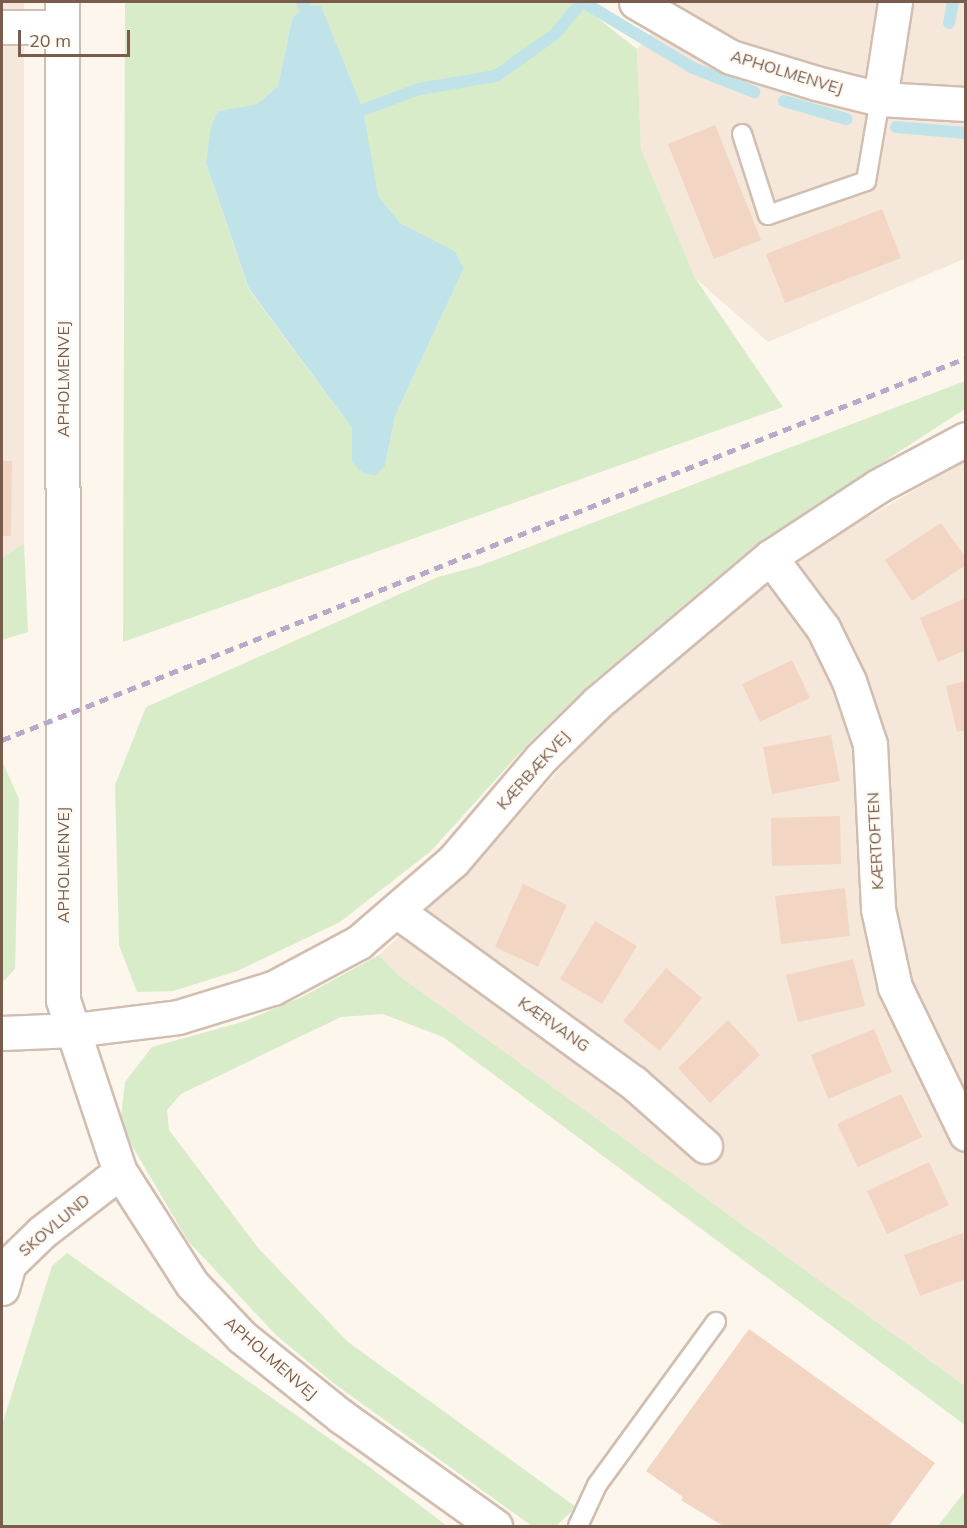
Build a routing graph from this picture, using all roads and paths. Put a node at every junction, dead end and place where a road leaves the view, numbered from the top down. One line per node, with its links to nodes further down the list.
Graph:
1 (636, 2): 5 (street, APHOLMENVEJ)
2 (895, 2): 5 (street)
3 (62, 14): 4 (street, APHOLMENVEJ); 11 (street, APHOLMENVEJ)
4 (2, 27)
5 (880, 99): 6 (street, APHOLMENVEJ); 7 (lane)
6 (966, 104)
7 (742, 134)
8 (966, 439): 9 (street, KÆRBÆKVEJ)
9 (770, 557): 10 (street, KÆRBÆKVEJ); 13 (street, KÆRTOFTEN)
10 (397, 911): 11 (street, KÆRBÆKVEJ); 14 (street, KÆRVANG)
11 (74, 1030): 12 (street, KÆRBÆKVEJ); 15 (street, APHOLMENVEJ)
12 (2, 1033)
13 (966, 1134)
14 (705, 1146)
15 (120, 1172): 16 (street, SKOVLUND); 18 (street, APHOLMENVEJ)
16 (2, 1288)
17 (716, 1322): 19 (lane)
18 (495, 1527)
19 (578, 1527)

